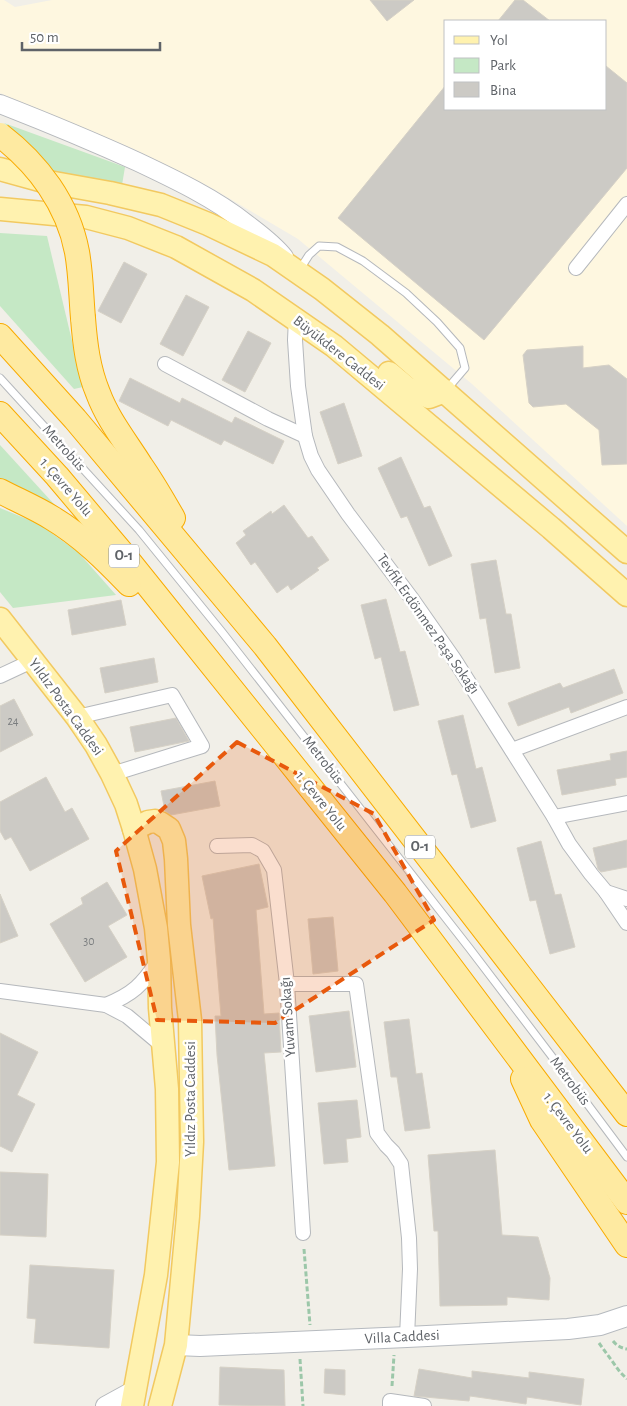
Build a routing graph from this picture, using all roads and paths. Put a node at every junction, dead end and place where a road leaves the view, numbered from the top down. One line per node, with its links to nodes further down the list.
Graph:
1 (0, 104): 7 (street)
2 (0, 135): 18 (highway, bridge)
3 (0, 169): 7 (main road)
4 (627, 204): 6 (street)
5 (0, 209): 8 (main road, Büyükdere Caddesi)
6 (576, 268)
7 (298, 272): 13 (main road); 13 (lane)
8 (296, 318): 10 (main road, Büyükdere Caddesi); 15 (street, Tevfik Erdönmez Paşa Sokağı)
9 (0, 336): 18 (highway, O-1)
10 (334, 346): 13 (main road); 19 (main road, Büyükdere Caddesi)
11 (166, 364): 15 (street)
12 (0, 378): 42 (lane, Metrobüs)
13 (445, 391): 17 (main road)
14 (0, 414): 23 (highway, 1. Çevre Yolu / O-1)
15 (305, 436): 26 (street, Tevfik Erdönmez Paşa Sokağı)
16 (0, 491): 23 (highway)
17 (627, 552)
18 (212, 582): 41 (highway, O-1)
19 (627, 594)
20 (0, 619): 21 (main road, Yıldız Posta Caddesi)
21 (32, 660): 22 (street); 25 (main road, Yıldız Posta Caddesi)
22 (0, 676)
23 (242, 703): 40 (highway, 1. Çevre Yolu / O-1)
24 (627, 707): 26 (street)
25 (77, 717): 27 (main road, Yıldız Posta Caddesi); 27 (street)
26 (512, 750): 29 (street, Tevfik Erdönmez Paşa Sokağı)
27 (112, 774): 30 (main road, Yıldız Posta Caddesi)
28 (627, 803): 29 (street)
29 (554, 817): 32 (street, Tevfik Erdönmez Paşa Sokağı)
30 (134, 829): 35 (main road, Yıldız Posta Caddesi); 52 (main road, Yıldız Posta Caddesi)
31 (217, 846): 36 (street, Yuvam Sokağı)
32 (606, 892): 33 (street); 34 (street, Tevfik Erdönmez Paşa Sokağı)
33 (627, 899)
34 (627, 923)
35 (159, 960): 38 (street); 39 (main road, Yıldız Posta Caddesi)
36 (287, 984): 44 (street, Yuvam Sokağı); 51 (street)
37 (0, 991): 38 (street)
38 (106, 1005): 39 (street)
39 (164, 1047): 46 (main road, Yıldız Posta Caddesi)
40 (510, 1047): 43 (highway, 1. Çevre Yolu / O-1); 45 (highway)
41 (627, 1114)
42 (627, 1157)
43 (627, 1202)
44 (303, 1233): 50 (path)
45 (627, 1245)
46 (156, 1275): 52 (main road); 58 (main road, Yıldız Posta Caddesi)
47 (627, 1316): 51 (main road, Villa Caddesi)
48 (609, 1336): 53 (path)
49 (597, 1340): 55 (path)
50 (311, 1341): 51 (main road, Villa Caddesi); 52 (main road, Villa Caddesi)
51 (401, 1343): 59 (path)
52 (176, 1346): 58 (main road); 61 (main road, Yıldız Posta Caddesi)
53 (627, 1349)
54 (300, 1362): 62 (path)
55 (620, 1372): 56 (path); 57 (path)
56 (627, 1373)
57 (627, 1379)
58 (134, 1397): 60 (street)
59 (390, 1404): 63 (street)
60 (104, 1406)
61 (160, 1406)
62 (303, 1406)
63 (424, 1406)

